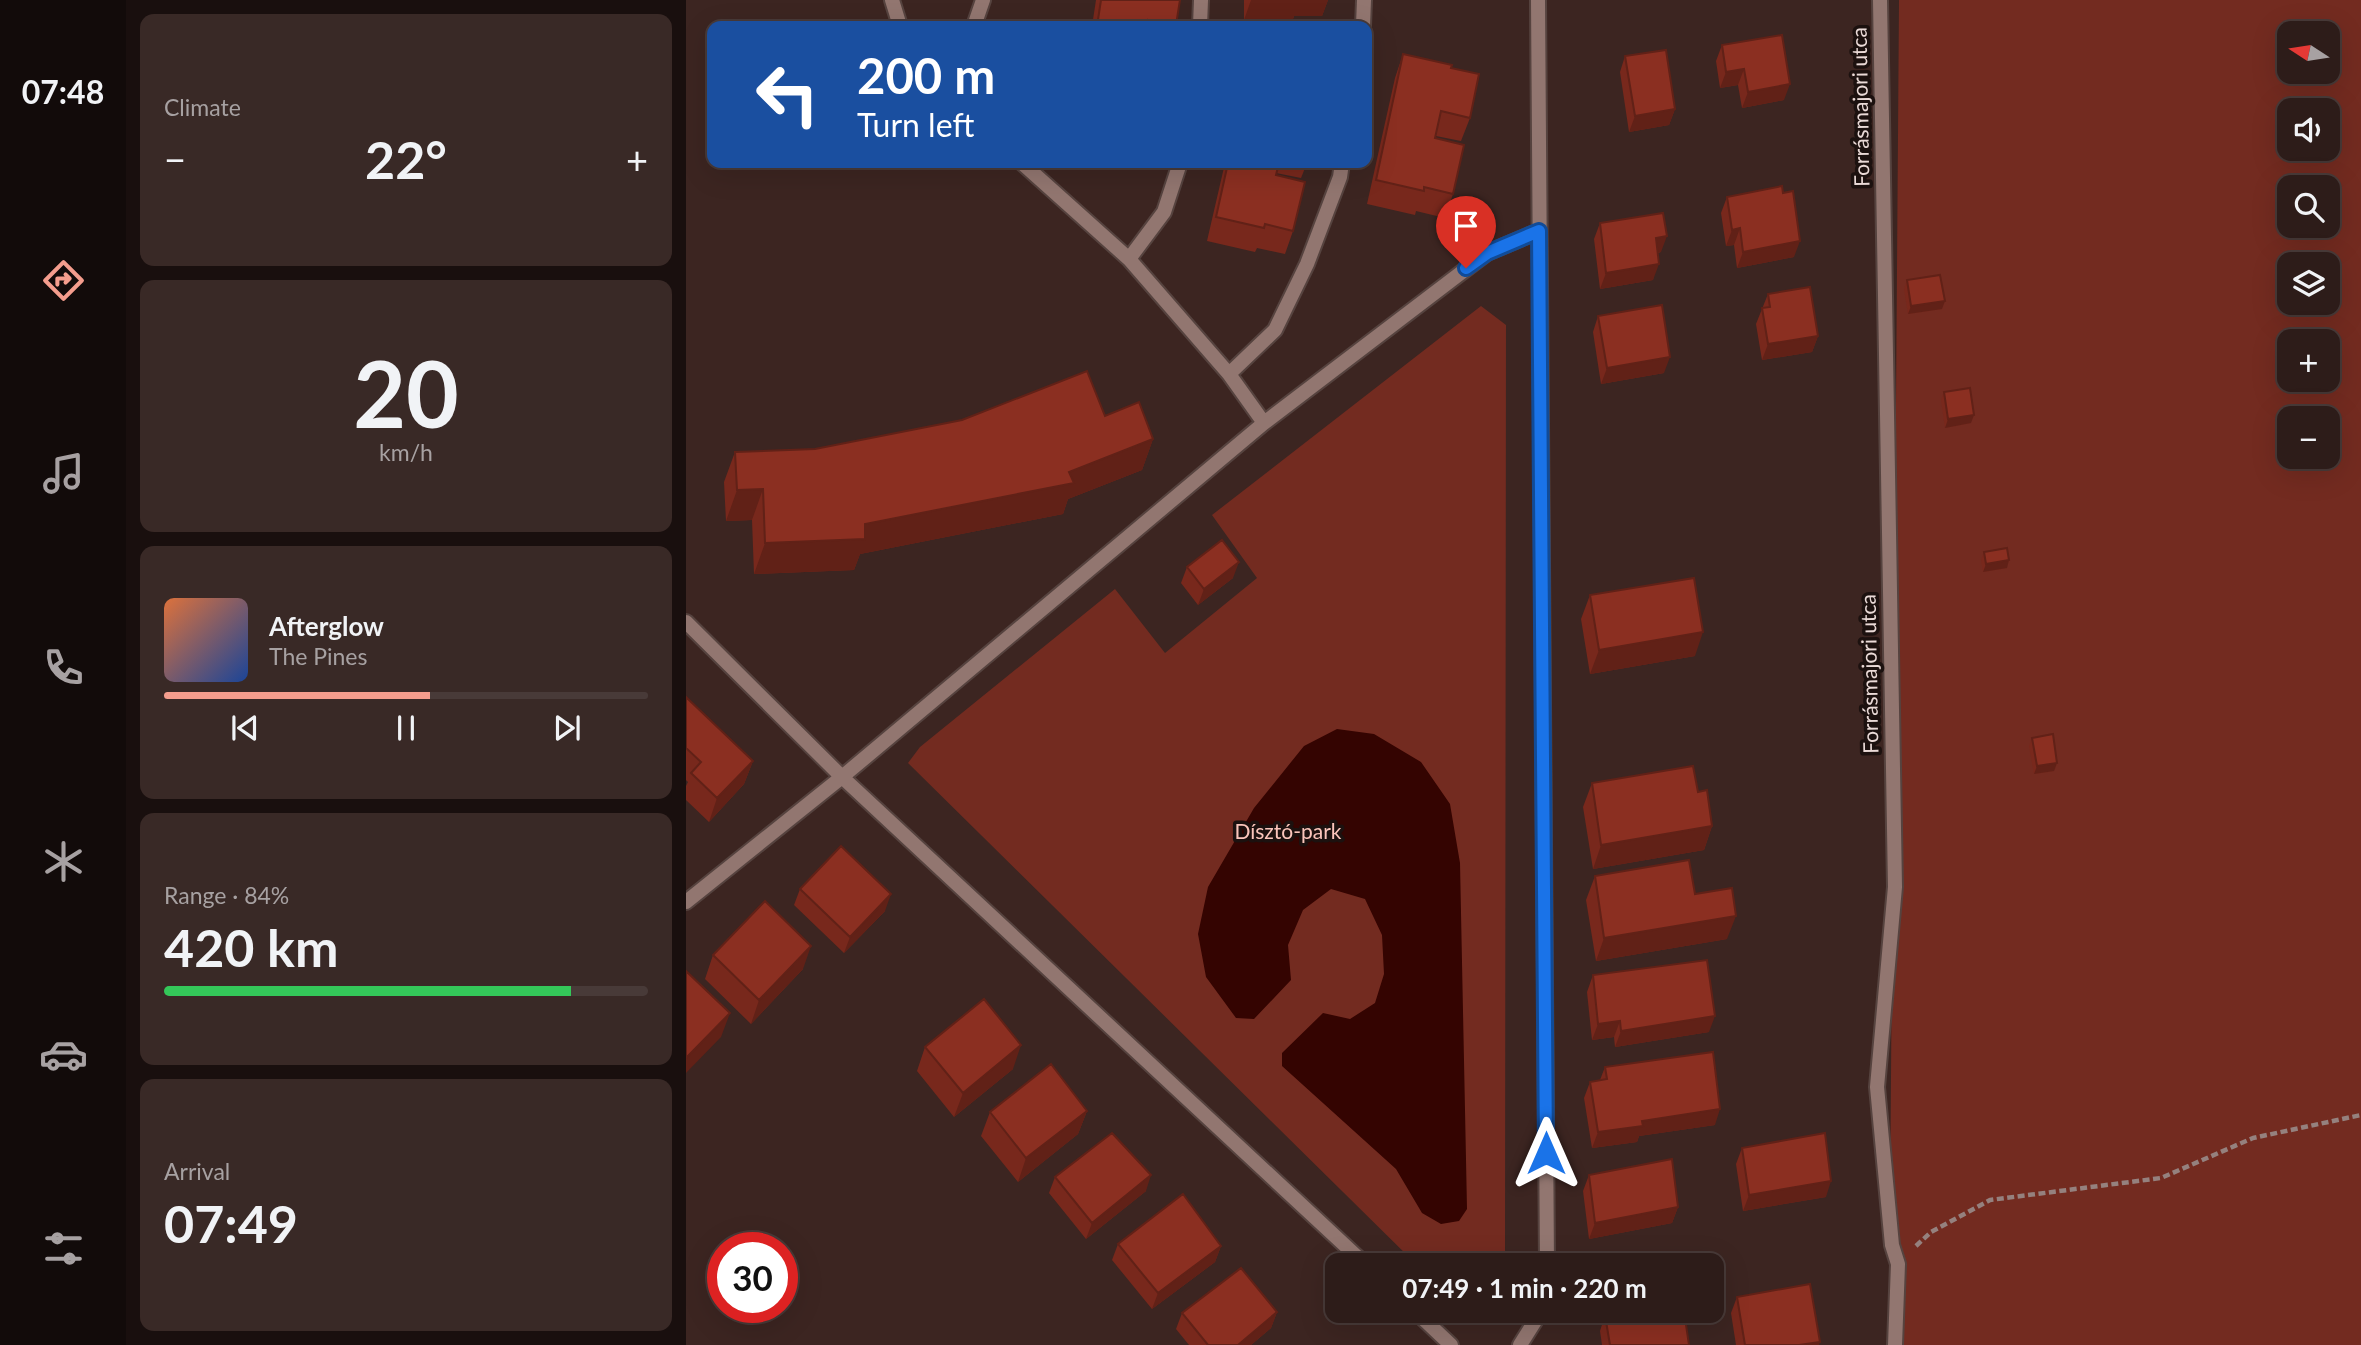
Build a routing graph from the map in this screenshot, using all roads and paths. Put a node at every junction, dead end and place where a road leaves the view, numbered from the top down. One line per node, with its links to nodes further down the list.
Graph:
1 (892, 0): 7 (street)
2 (983, 0): 8 (street)
3 (1201, 0): 9 (street)
4 (1364, 0): 10 (street)
5 (1538, 0): 14 (street)
6 (1880, 0): 24 (street, Forrásmajori utca)
7 (898, 21)
8 (976, 21)
9 (1200, 21)
10 (1363, 21)
11 (1027, 168): 15 (street)
12 (1178, 168): 15 (street)
13 (1341, 168): 16 (street)
14 (1539, 231): 17 (street); 23 (street)
15 (1129, 259): 16 (street)
16 (1229, 374): 17 (street)
17 (1264, 423): 19 (street)
18 (686, 622): 19 (street)
19 (842, 777): 20 (street); 22 (street)
20 (686, 902)
21 (2361, 1115): 24 (path)
22 (1353, 1253)
23 (1548, 1253)
24 (1898, 1264): 29 (street, Forrásmajori utca)
25 (1428, 1323): 27 (street)
26 (1534, 1323): 28 (street)
27 (1451, 1345)
28 (1520, 1345)
29 (1895, 1345)

